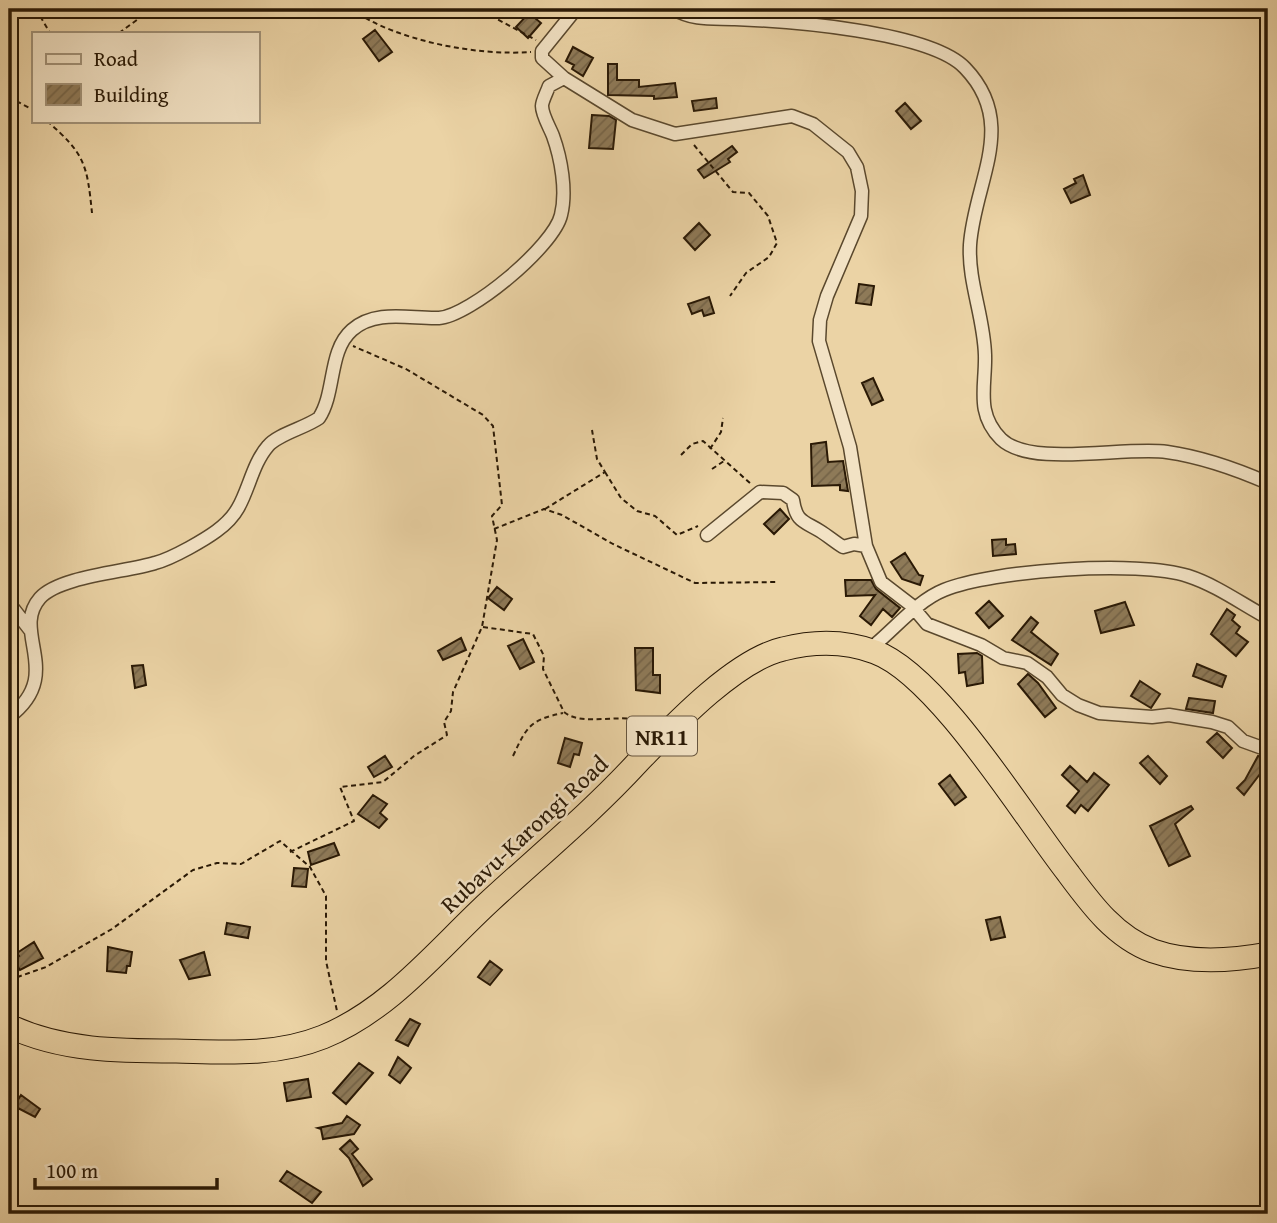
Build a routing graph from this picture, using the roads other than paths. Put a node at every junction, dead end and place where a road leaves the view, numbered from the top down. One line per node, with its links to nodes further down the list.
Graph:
1 (576, 9): 3 (street)
2 (674, 9): 4 (street)
3 (564, 78): 6 (street); 10 (street)
4 (1268, 483)
5 (707, 535): 6 (street)
6 (866, 546): 8 (street)
7 (9, 603): 10 (street)
8 (915, 610): 9 (street); 11 (street); 13 (street)
9 (1268, 618)
10 (30, 630): 12 (street)
11 (873, 651): 14 (highway, Rubavu-Karongi Road / NR11); 15 (highway, Rubavu-Karongi Road / NR11)
12 (9, 717)
13 (1268, 750)
14 (1268, 954)
15 (9, 1026)

